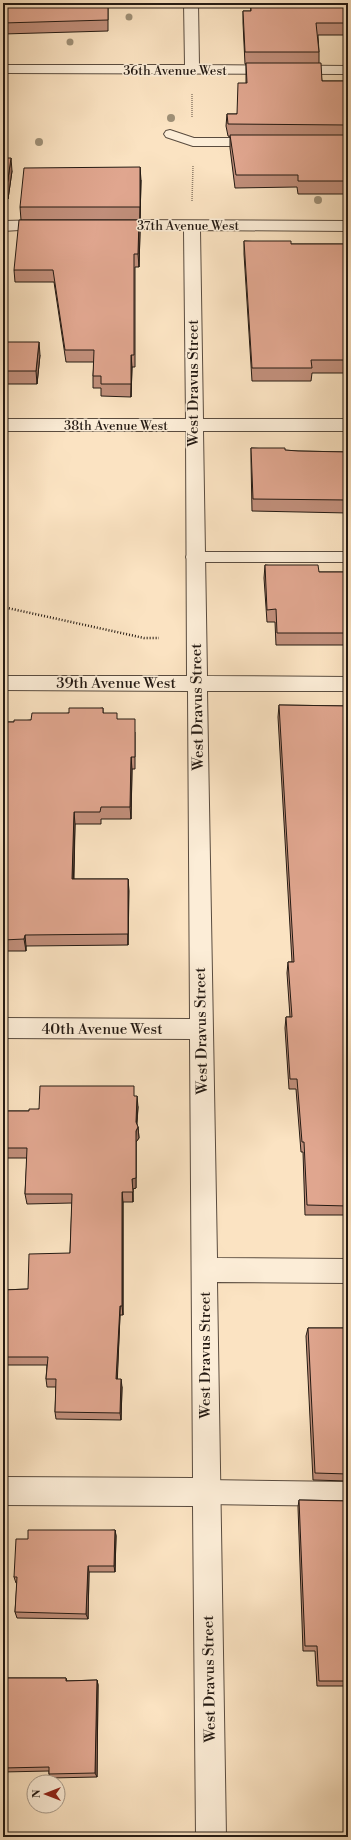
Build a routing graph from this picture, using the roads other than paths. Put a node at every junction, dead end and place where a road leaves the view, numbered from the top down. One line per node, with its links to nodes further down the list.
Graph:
1 (191, 3): 3 (street)
2 (3, 69): 3 (street, 36th Avenue West)
3 (192, 70): 4 (street, 36th Avenue West)
4 (348, 70)
5 (170, 134): 6 (lane)
6 (270, 142)
7 (192, 215): 10 (street, 37th Avenue West); 11 (street, 37th Avenue West); 13 (street, West Dravus Street)
8 (3, 226): 9 (street)
9 (59, 226)
10 (98, 226)
11 (348, 226)
12 (3, 425): 13 (street, 38th Avenue West)
13 (194, 425): 14 (street, 38th Avenue West); 15 (street, West Dravus Street)
14 (348, 425)
15 (194, 557): 16 (lane); 18 (street, West Dravus Street)
16 (348, 557)
17 (3, 683): 18 (street, 39th Avenue West)
18 (196, 683): 19 (street, 39th Avenue West); 21 (street, West Dravus Street)
19 (348, 684)
20 (3, 1028): 21 (street, 40th Avenue West)
21 (201, 1029): 22 (street, West Dravus Street)
22 (204, 1270): 23 (street); 25 (street, West Dravus Street)
23 (348, 1271)
24 (3, 1490): 25 (street)
25 (206, 1492): 26 (lane); 27 (street, West Dravus Street)
26 (348, 1494)
27 (211, 1837)

